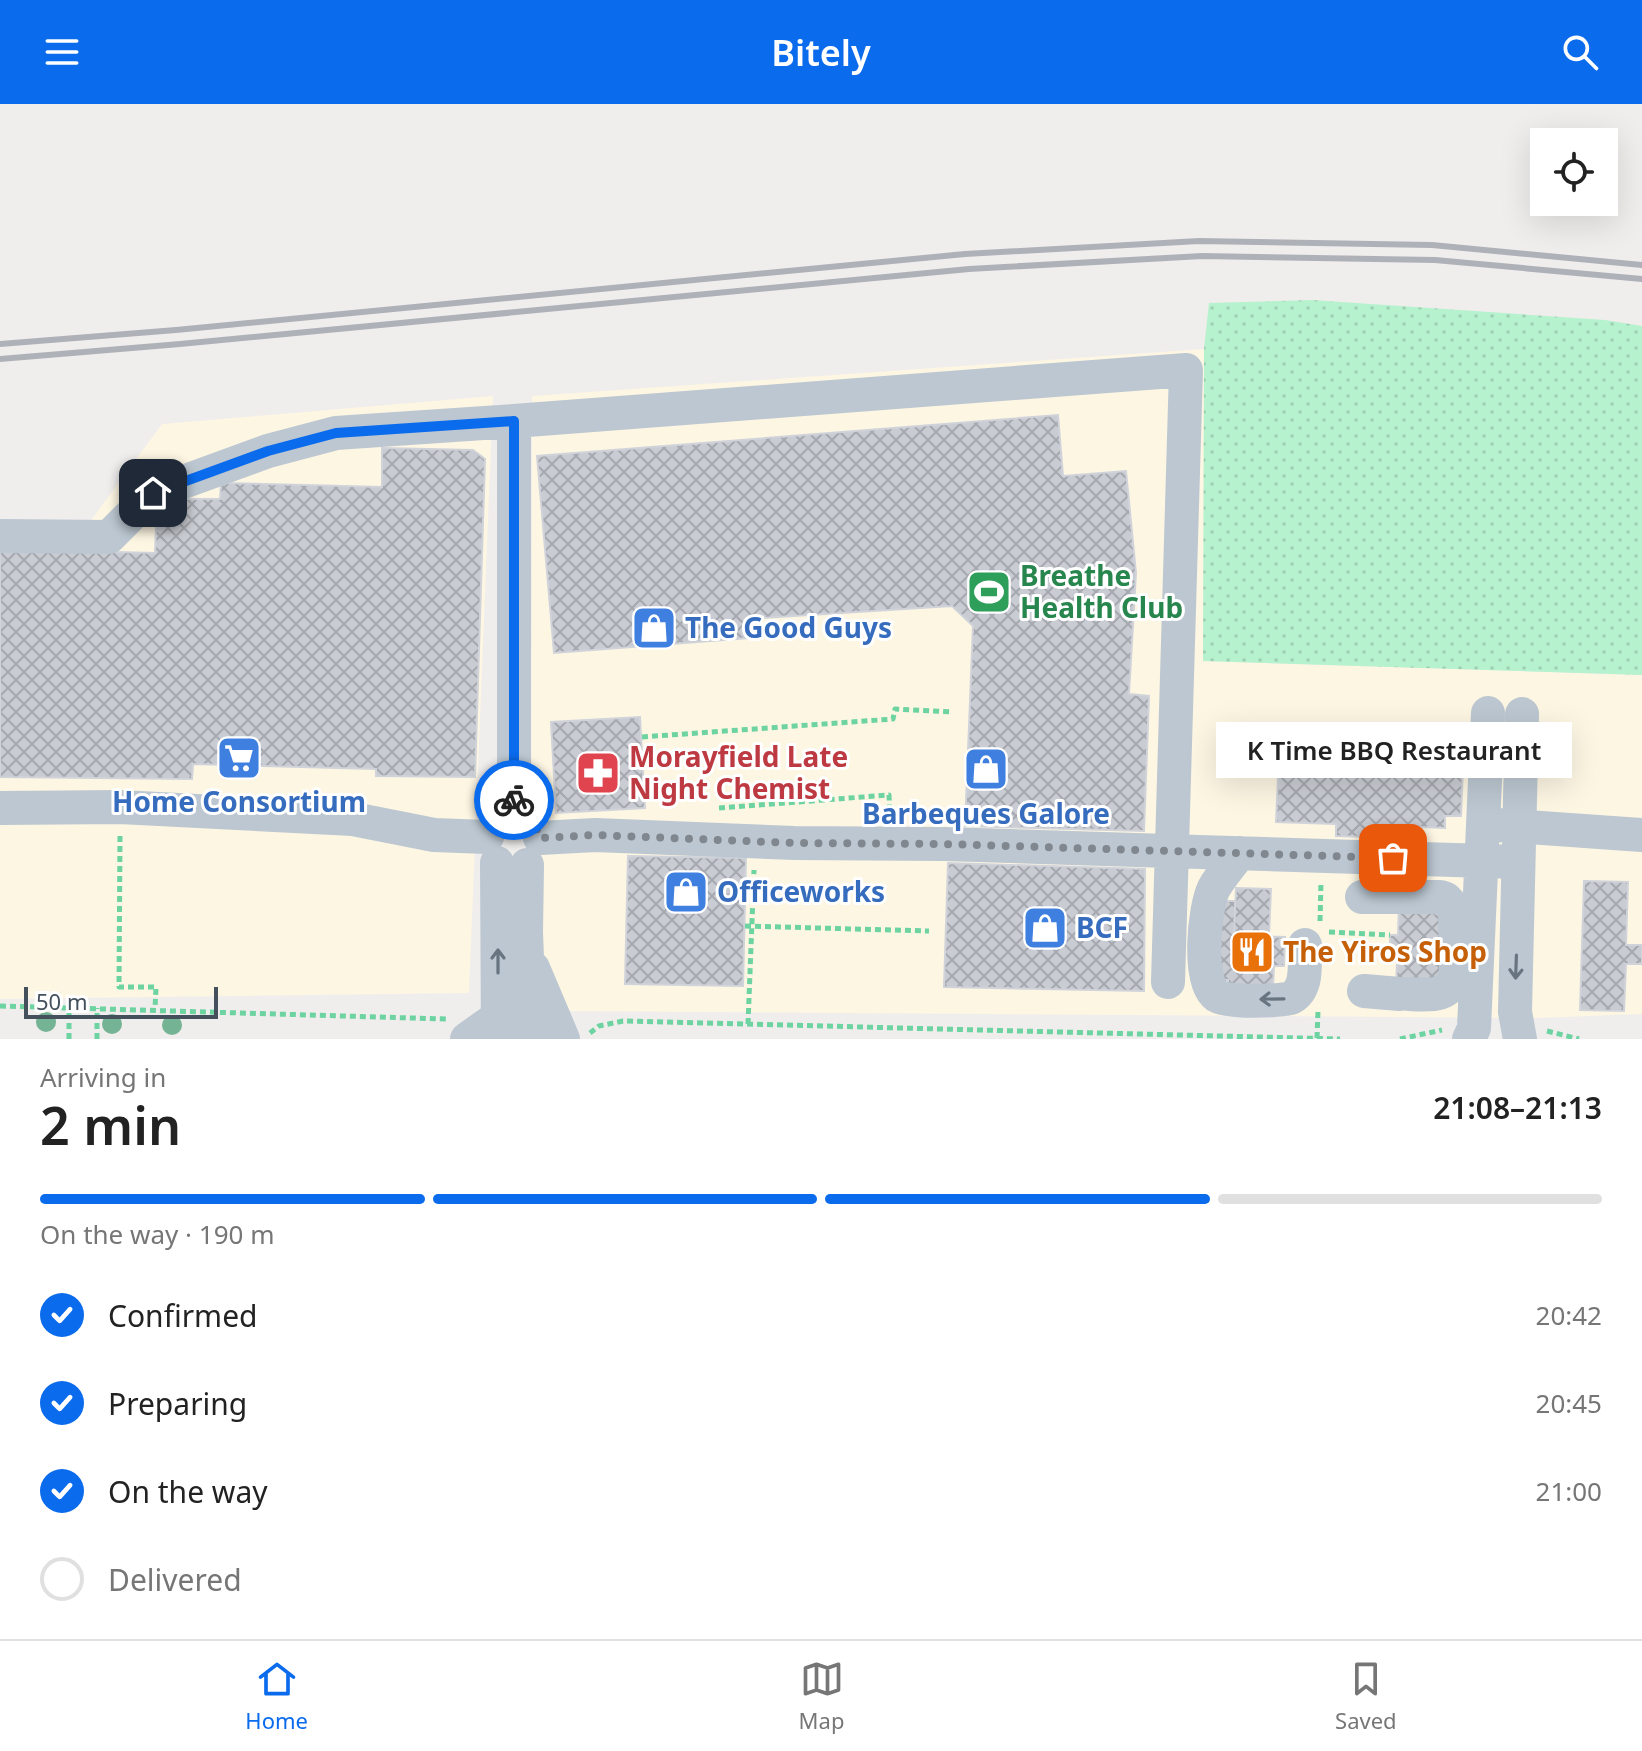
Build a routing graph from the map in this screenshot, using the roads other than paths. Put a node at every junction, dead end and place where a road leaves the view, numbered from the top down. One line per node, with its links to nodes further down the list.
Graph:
1 (514, 421): 2 (lane); 9 (lane); 10 (lane)
2 (0, 536)
3 (1488, 713): 6 (lane)
4 (1522, 714): 7 (lane)
5 (0, 808): 9 (lane)
6 (1483, 824): 7 (lane); 12 (lane)
7 (1519, 826): 8 (lane); 13 (lane)
8 (1642, 835)
9 (513, 851): 10 (lane); 16 (lane); 19 (lane, one-way to 9)
10 (1172, 851): 11 (lane); 17 (lane)
11 (1240, 853): 12 (lane); 15 (lane, one-way to 11)
12 (1482, 861): 13 (lane); 21 (lane)
13 (1518, 862): 22 (lane, one-way to 22)
14 (1362, 897): 18 (lane)
15 (1312, 938)
16 (526, 953): 23 (lane); 24 (lane)
17 (1168, 982)
18 (1364, 991)
19 (498, 1028): 20 (lane)
20 (461, 1030)
21 (1462, 1033)
22 (1526, 1034)
23 (530, 1039)
24 (563, 1039)

